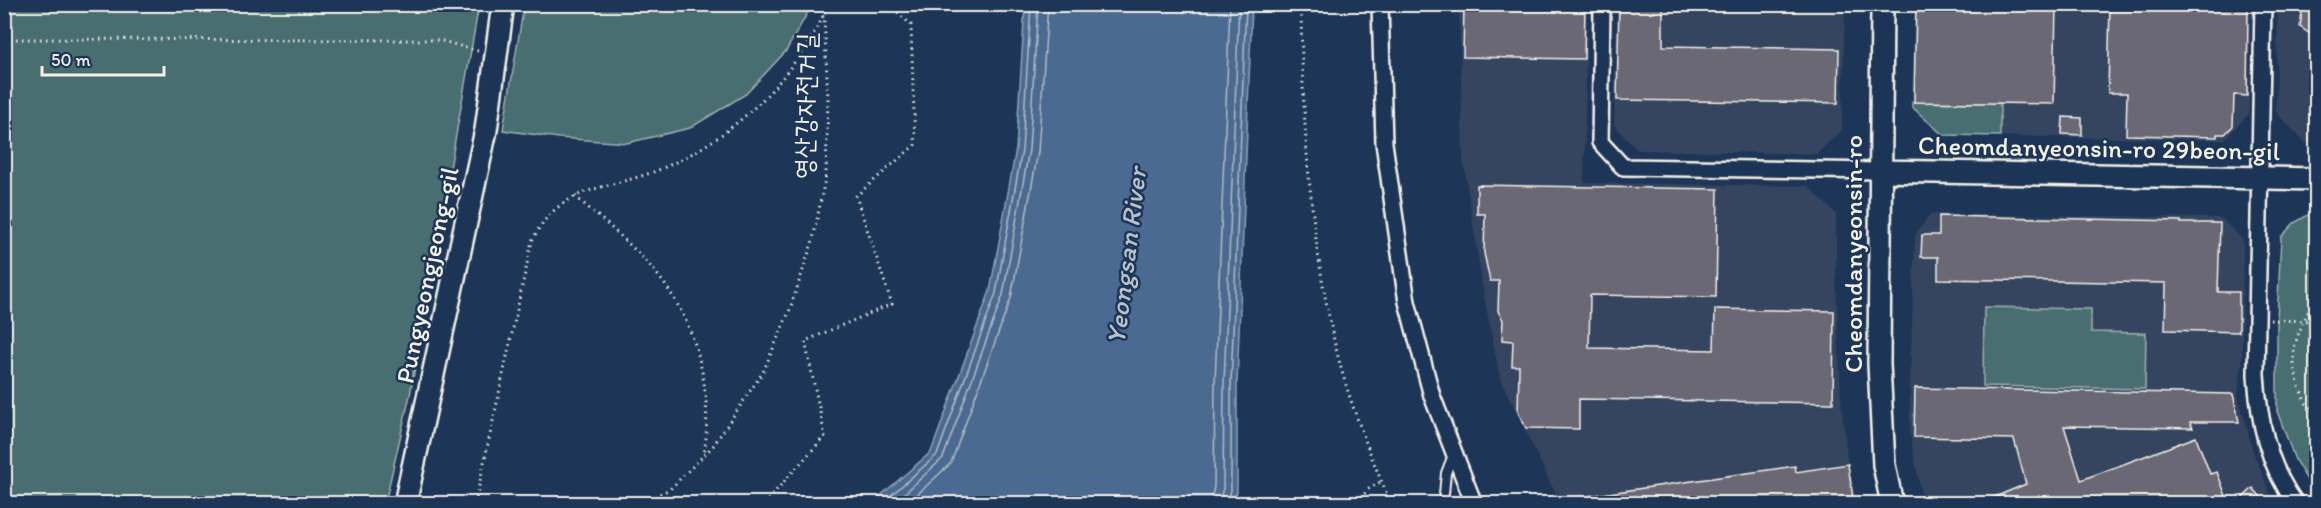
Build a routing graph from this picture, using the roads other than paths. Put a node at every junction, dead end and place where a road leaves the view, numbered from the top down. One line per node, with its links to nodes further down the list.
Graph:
1 (503, 4): 10 (street, Pungyeongjeong-gil)
2 (1380, 4): 9 (street)
3 (1602, 4): 6 (street)
4 (1882, 4): 6 (street, Cheomdanyeonsin-ro)
5 (2263, 4): 7 (street)
6 (1880, 171): 7 (street, Cheomdanyeonsin-ro 29beon-gil); 13 (street, Cheomdanyeonsin-ro)
7 (2260, 178): 8 (street, Cheomdanyeonsin-ro 29beon-gil); 14 (street)
8 (2316, 179)
9 (1453, 454): 11 (lane); 12 (street)
10 (405, 504)
11 (1443, 504)
12 (1474, 504)
13 (1892, 504)
14 (2295, 504)

